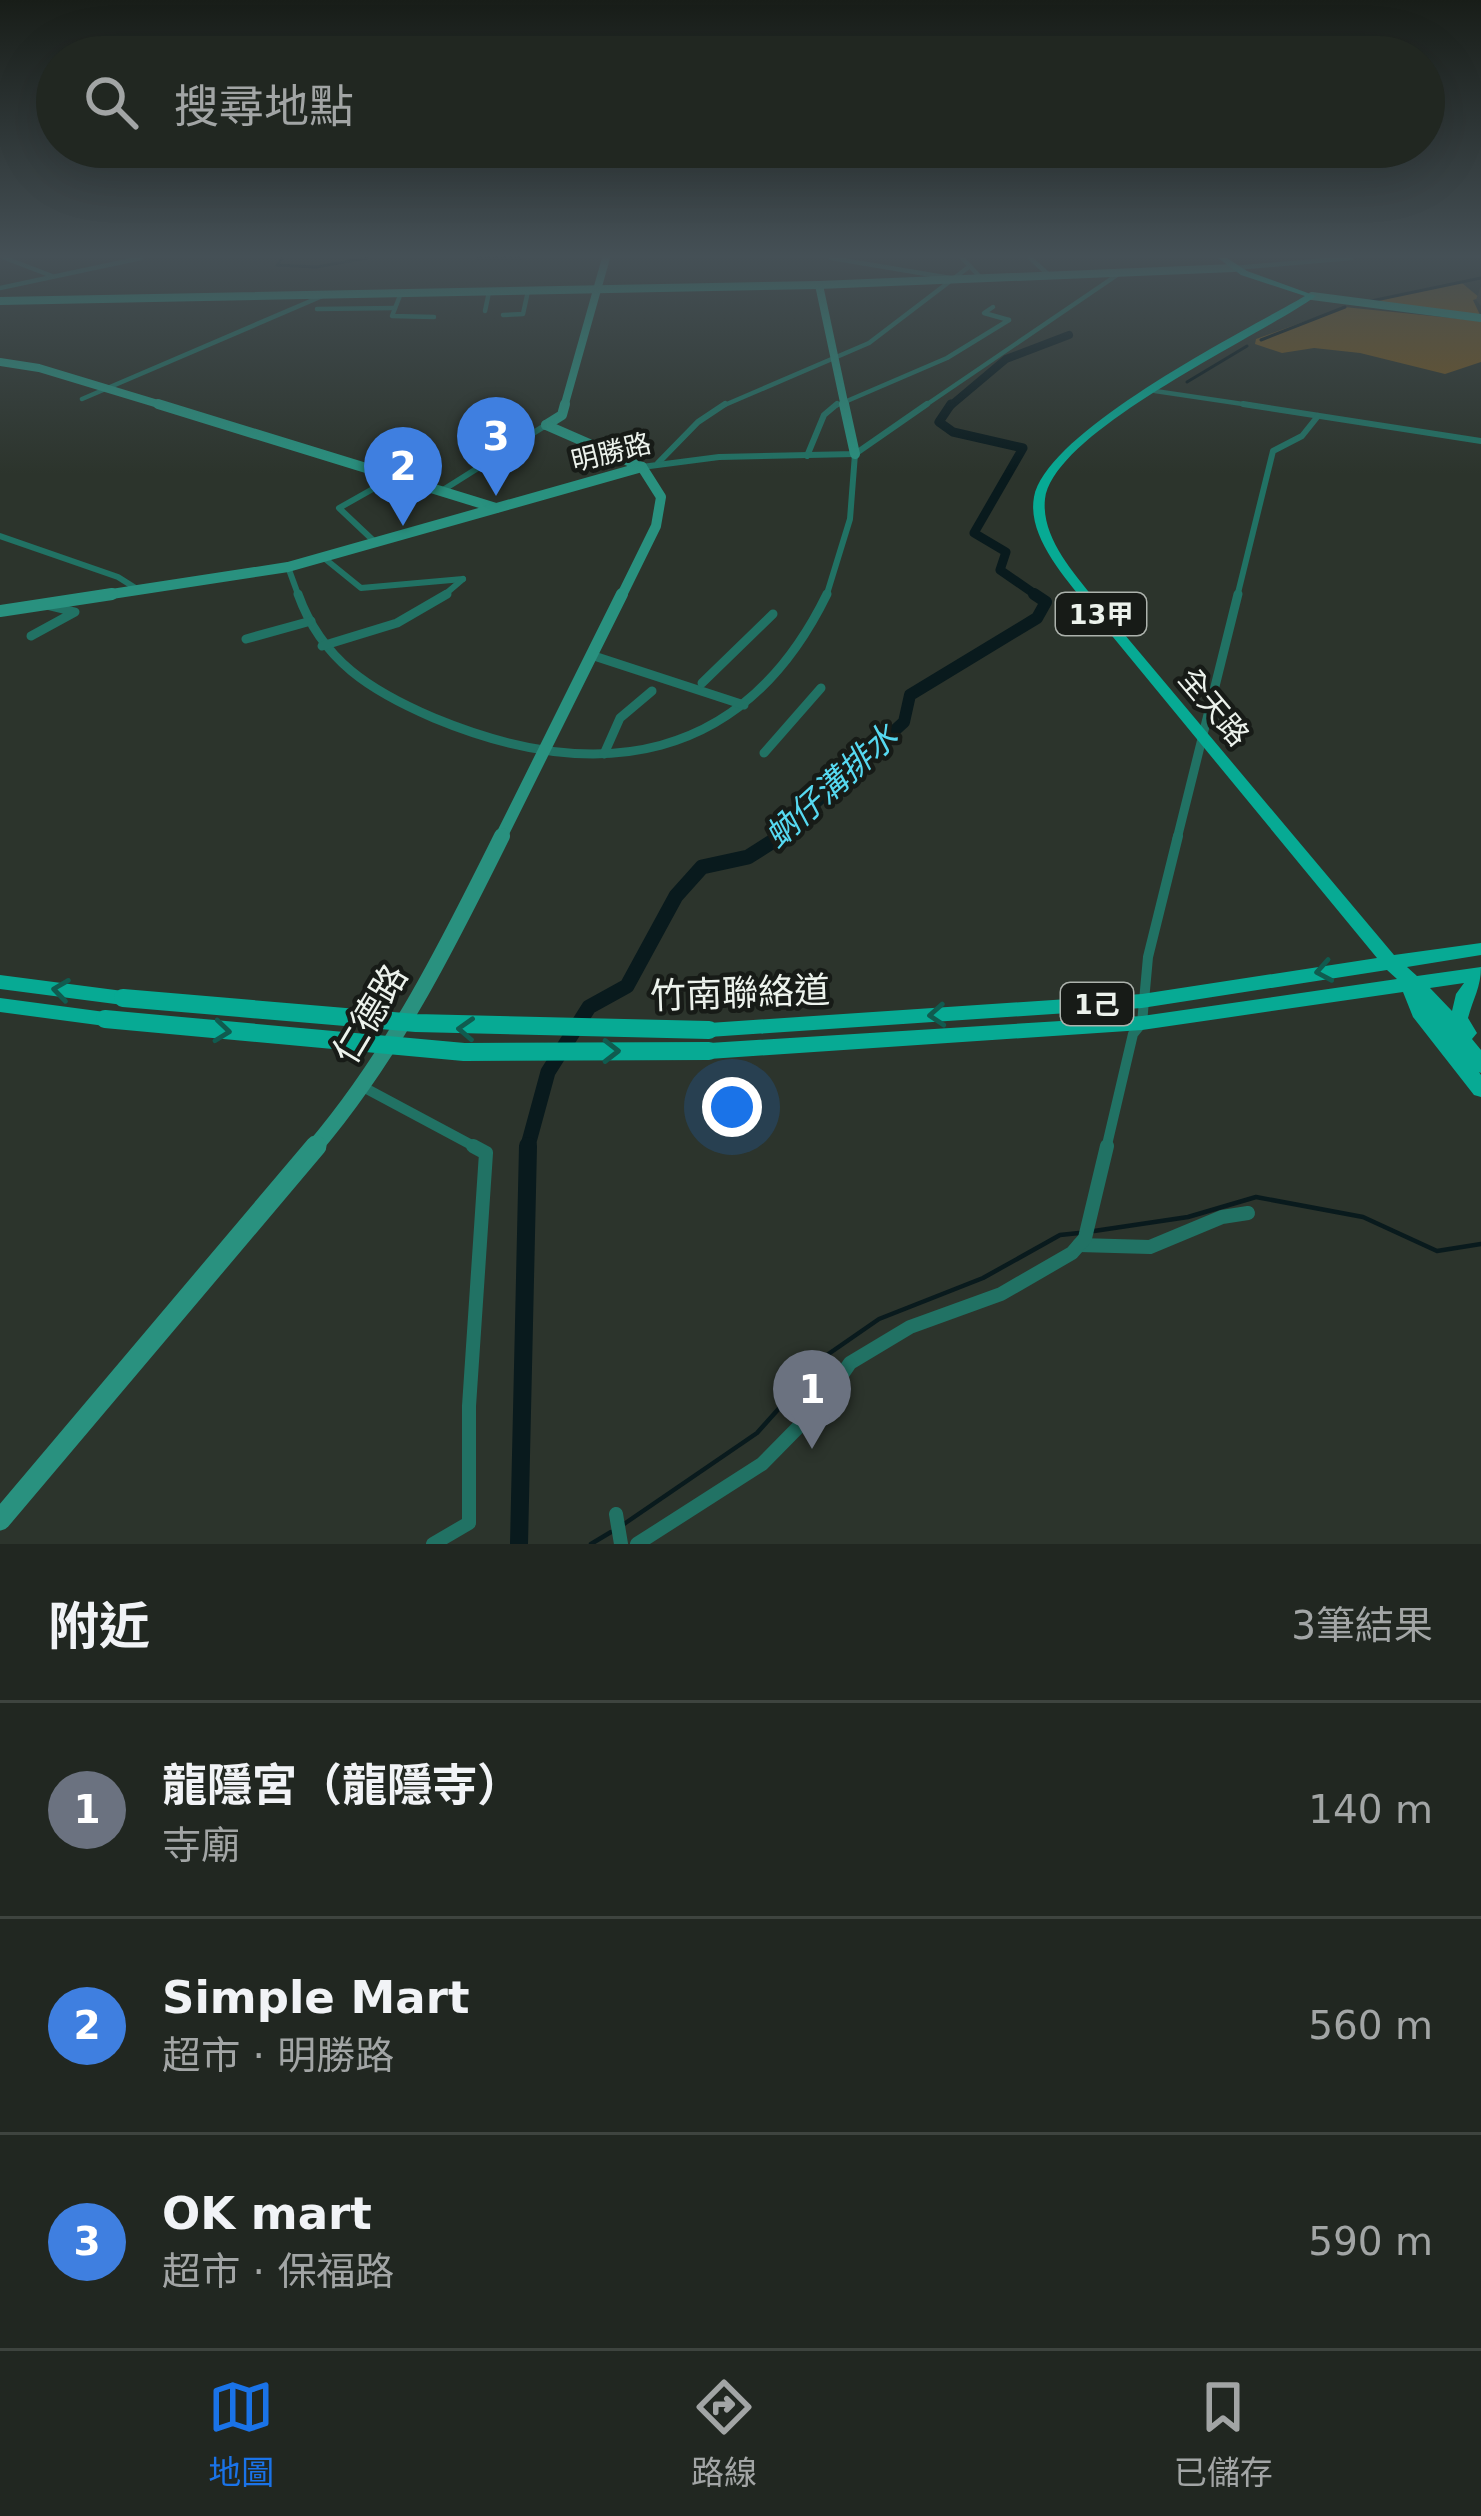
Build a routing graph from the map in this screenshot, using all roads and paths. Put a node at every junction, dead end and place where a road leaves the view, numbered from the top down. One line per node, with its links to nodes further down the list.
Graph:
1 (242, 330): 10 (street)
2 (585, 330): 15 (street)
3 (829, 330): 8 (street)
4 (888, 330): 8 (street)
5 (992, 330): 12 (street)
6 (1036, 330): 17 (street)
7 (1256, 330): 11 (main road, 全天路 / 13甲)
8 (836, 360): 12 (street); 19 (street)
9 (0, 362): 10 (street)
10 (100, 390): 13 (street); 21 (street)
11 (1155, 392): 14 (street); 41 (main road, 全天路 / 13甲)
12 (845, 398): 17 (street); 18 (street)
13 (82, 399)
14 (1318, 416): 16 (street); 41 (street)
15 (546, 425): 20 (street); 22 (street)
16 (1481, 441)
17 (855, 454): 18 (street, 明勝路); 40 (street)
18 (807, 456): 19 (street, 明勝路)
19 (658, 463): 20 (street, 明勝路)
20 (642, 467): 23 (street, 明勝路); 36 (street, 仁德路)
21 (395, 476): 22 (street); 25 (street)
22 (443, 490): 23 (street)
23 (496, 508): 25 (street, 明勝路)
24 (0, 536): 28 (street)
25 (376, 543): 26 (street, 明勝路)
26 (324, 558): 27 (street, 明勝路); 35 (street)
27 (288, 567): 28 (street, 明勝路); 32 (street)
28 (137, 589): 29 (street, 明勝路)
29 (41, 604): 30 (street, 明勝路); 33 (street)
30 (0, 610)
31 (773, 614): 37 (street)
32 (310, 621): 34 (street); 35 (street)
33 (32, 636)
34 (246, 639)
35 (322, 646): 43 (street)
36 (591, 655): 40 (street); 43 (street, 仁德路)
37 (702, 683)
38 (820, 688): 42 (street)
39 (652, 691): 44 (street)
40 (743, 705): 44 (street)
41 (1206, 740): 46 (main road, 全天路 / 13甲); 50 (street)
42 (764, 753)
43 (544, 754): 44 (street); 54 (street, 仁德路)
44 (604, 754)
45 (1481, 949): 46 (main road, 竹南聯絡道 / 1己)
46 (1388, 960): 49 (main road, 全天路 / 13甲); 50 (main road, 竹南聯絡道 / 1己, one-way to 50)
47 (1481, 974): 49 (main road, 竹南聯絡道 / 1己); 53 (main road)
48 (0, 982): 50 (main road, 竹南聯絡道 / 1己, one-way to 48, bridge)
49 (1409, 983): 52 (main road, 竹南聯絡道 / 1己); 53 (main road, 13甲); 55 (main road, 13甲)
50 (1142, 1001): 52 (street)
51 (0, 1005): 52 (main road, 竹南聯絡道 / 1己, one-way to 52, bridge)
52 (1142, 1023): 57 (street)
53 (1481, 1061)
54 (365, 1088): 59 (street, 仁德路); 60 (street)
55 (1481, 1089)
56 (1248, 1213): 57 (street)
57 (1085, 1236): 62 (street)
58 (616, 1514): 61 (street)
59 (0, 1520)
60 (433, 1544)
61 (621, 1544)
62 (637, 1544)

